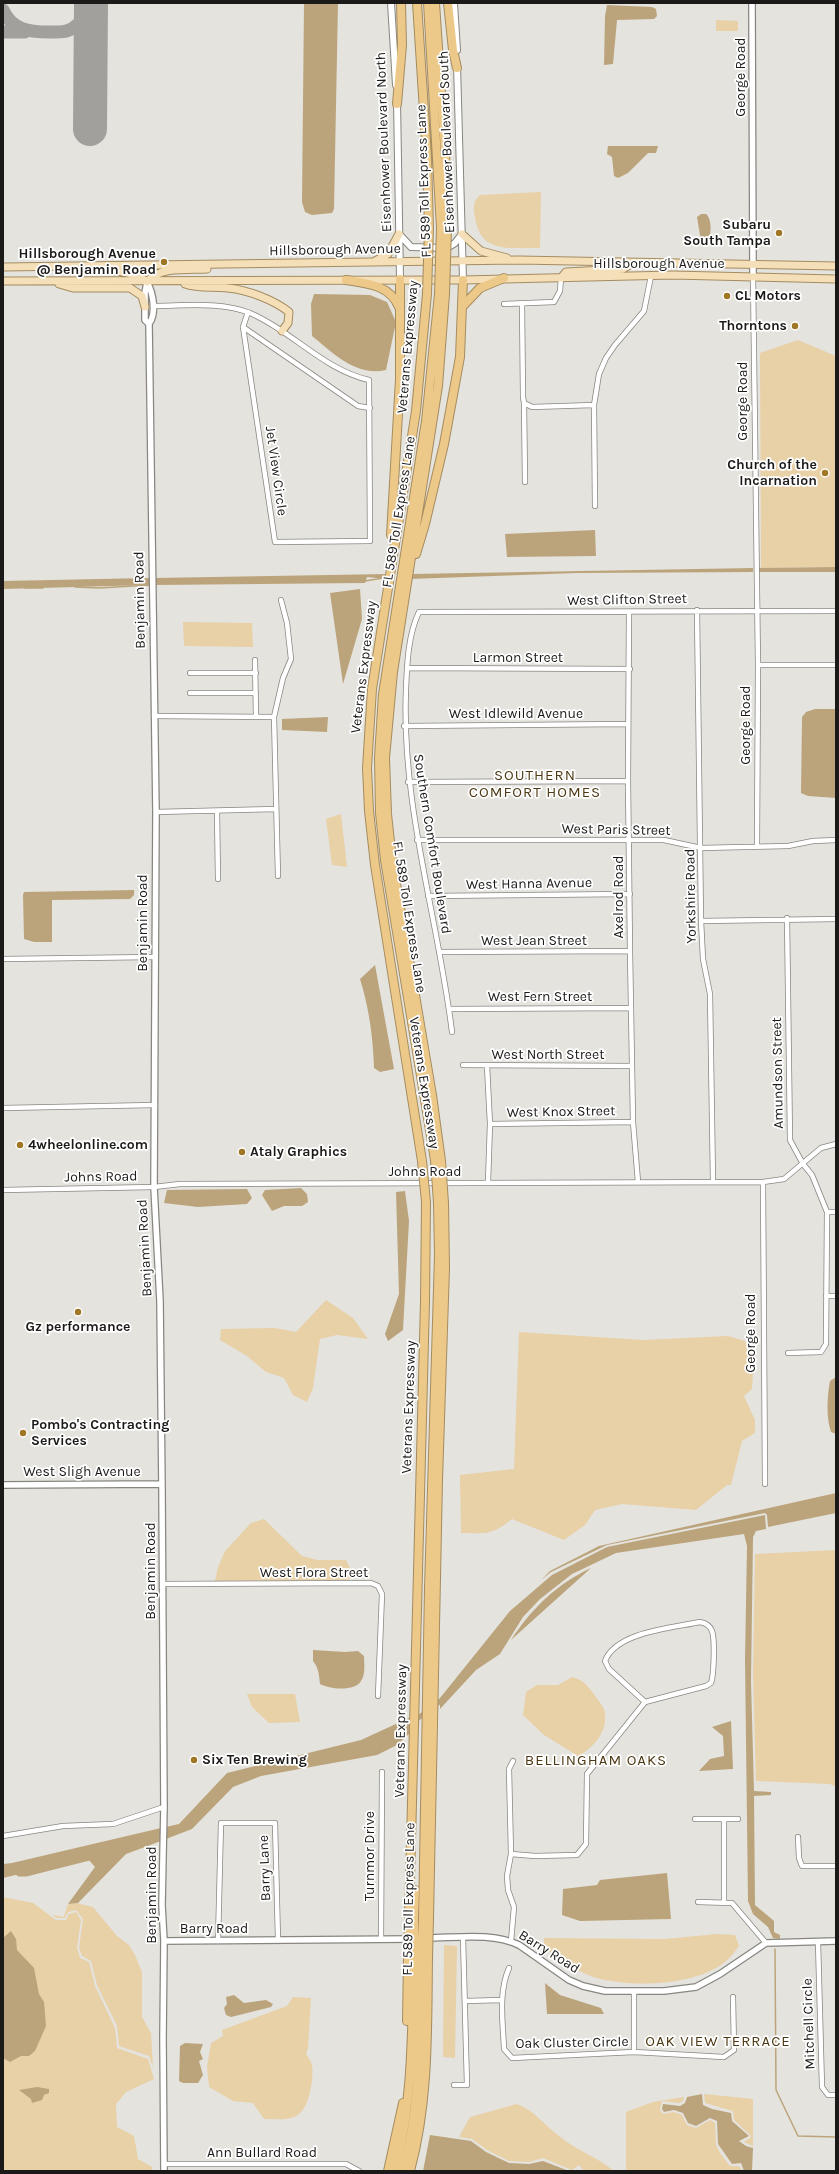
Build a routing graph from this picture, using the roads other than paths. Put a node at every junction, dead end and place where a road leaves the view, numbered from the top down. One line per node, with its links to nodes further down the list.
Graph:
1 (391, 3): 10 (main road, Eisenhower Boulevard North)
2 (401, 3): 10 (highway)
3 (417, 3): 51 (highway, Veterans Expressway, bridge)
4 (428, 3): 11 (highway, FL 589 Toll Express Lane)
5 (435, 3): 11 (highway)
6 (448, 3): 9 (highway)
7 (454, 3): 9 (main road, Eisenhower Boulevard South)
8 (752, 3): 20 (street, George Road)
9 (457, 68): 13 (main road, Eisenhower Boulevard South)
10 (397, 104): 12 (main road, Eisenhower Boulevard North)
11 (444, 228): 50 (highway, bridge)
12 (399, 234): 13 (main road); 15 (main road); 16 (main road, Eisenhower Boulevard North)
13 (462, 234): 14 (main road); 17 (main road, Eisenhower Boulevard South)
14 (519, 260): 17 (main road, Hillsborough Avenue); 18 (main road, Hillsborough Avenue)
15 (374, 262): 16 (main road, Hillsborough Avenue); 19 (main road, Hillsborough Avenue)
16 (401, 262): 17 (main road, Hillsborough Avenue); 27 (main road, Eisenhower Boulevard North)
17 (462, 262): 30 (main road, Eisenhower Boulevard South)
18 (633, 263): 20 (main road, Hillsborough Avenue); 26 (main road)
19 (275, 264): 22 (main road, Hillsborough Avenue); 33 (main road)
20 (753, 265): 21 (main road, Hillsborough Avenue); 24 (street, George Road)
21 (836, 266)
22 (4, 267): 33 (main road)
23 (651, 276): 24 (main road, Hillsborough Avenue); 26 (main road, Hillsborough Avenue); 46 (street)
24 (753, 277): 28 (main road, Hillsborough Avenue); 56 (street, George Road)
25 (504, 278): 26 (main road, Hillsborough Avenue); 30 (main road, Hillsborough Avenue); 39 (highway)
26 (561, 278): 36 (street)
27 (400, 279): 29 (main road, Hillsborough Avenue); 30 (main road, Hillsborough Avenue); 41 (highway)
28 (836, 279)
29 (346, 280): 34 (main road, Hillsborough Avenue); 41 (highway)
30 (463, 280): 39 (highway)
31 (3, 281): 32 (main road, Hillsborough Avenue)
32 (49, 281): 33 (main road, Hillsborough Avenue); 38 (main road)
33 (147, 282): 34 (main road, Hillsborough Avenue); 37 (street, Benjamin Road); 38 (street, Benjamin Road)
34 (179, 282): 44 (main road)
35 (504, 304): 36 (street)
36 (522, 304): 45 (street)
37 (153, 306): 40 (street); 42 (street, Benjamin Road)
38 (145, 307): 42 (street, Benjamin Road)
39 (462, 307): 50 (highway)
40 (248, 312): 43 (street); 44 (street)
41 (400, 316): 51 (highway)
42 (149, 324): 68 (street, Benjamin Road)
43 (243, 327): 47 (street); 47 (street, Jet View Circle)
44 (282, 331): 47 (street, Jet View Circle)
45 (524, 403): 46 (street); 48 (street)
46 (594, 405): 49 (street)
47 (370, 408)
48 (525, 482)
49 (595, 506)
50 (409, 561): 52 (highway, FL 589 Toll Express Lane); 52 (highway, Veterans Expressway)
51 (391, 563): 135 (highway, Veterans Expressway, bridge)
52 (403, 591): 135 (highway, Veterans Expressway, bridge)
53 (282, 600): 70 (street)
54 (697, 610): 56 (street, West Clifton Street); 58 (street, West Clifton Street); 82 (street, Yorkshire Road)
55 (836, 610): 56 (street, West Clifton Street)
56 (757, 611): 60 (street, George Road)
57 (419, 612): 58 (street, West Clifton Street); 62 (street, Southern Comfort Boulevard)
58 (629, 612): 63 (street, Axelrod Road)
59 (255, 660): 65 (street)
60 (758, 665): 61 (street); 81 (street, George Road)
61 (836, 665)
62 (407, 668): 63 (street, Larmon Street); 72 (street, Southern Comfort Boulevard)
63 (630, 669): 71 (street, Axelrod Road)
64 (190, 673): 65 (street)
65 (256, 673): 67 (street)
66 (190, 693): 67 (street)
67 (256, 693): 69 (street)
68 (154, 716): 69 (street); 77 (street, Benjamin Road)
69 (256, 717): 70 (street)
70 (274, 717): 75 (street)
71 (628, 724): 72 (street, West Idlewild Avenue); 73 (street, Axelrod Road)
72 (404, 726): 74 (street, Southern Comfort Boulevard)
73 (628, 781): 74 (street); 78 (street, Axelrod Road)
74 (408, 782): 79 (street, Southern Comfort Boulevard)
75 (276, 809): 76 (street); 83 (street)
76 (217, 811): 77 (street); 84 (street)
77 (156, 812): 92 (street, Benjamin Road)
78 (630, 839): 79 (street, West Paris Street); 82 (street, West Paris Street); 85 (street, Axelrod Road)
79 (417, 840): 86 (street, Southern Comfort Boulevard)
80 (836, 840): 81 (street, West Paris Street)
81 (757, 846): 82 (street, West Paris Street)
82 (701, 848): 89 (street, Yorkshire Road)
83 (278, 876)
84 (218, 879)
85 (630, 894): 86 (street, West Hanna Avenue); 90 (street, Axelrod Road)
86 (428, 896): 91 (street, Southern Comfort Boulevard)
87 (787, 918): 88 (street); 89 (street); 105 (street, Amundson Street)
88 (836, 919)
89 (702, 921): 106 (street, Yorkshire Road)
90 (630, 951): 91 (street, West Jean Street); 94 (street, Axelrod Road)
91 (439, 952): 95 (street, Southern Comfort Boulevard)
92 (155, 957): 93 (street); 100 (street, Benjamin Road)
93 (3, 958)
94 (631, 1008): 95 (street, West Fern Street); 99 (street, Axelrod Road)
95 (449, 1009): 96 (street, Southern Comfort Boulevard)
96 (452, 1032)
97 (463, 1065): 98 (street, West North Street)
98 (487, 1066): 99 (street, West North Street); 103 (street)
99 (632, 1066): 102 (street, Axelrod Road)
100 (155, 1105): 101 (street); 110 (street, Benjamin Road)
101 (3, 1108)
102 (632, 1122): 103 (street, West Knox Street); 108 (street, Axelrod Road)
103 (490, 1124): 107 (street)
104 (836, 1144): 105 (street, Johns Road)
105 (802, 1164): 109 (street, Johns Road); 112 (street, Amundson Street)
106 (713, 1181): 108 (street, Johns Road); 109 (street, Johns Road)
107 (488, 1182): 108 (street, Johns Road); 110 (street, Johns Road)
108 (638, 1182)
109 (763, 1182): 118 (street, George Road)
110 (154, 1187): 111 (street, Johns Road); 117 (street, Benjamin Road)
111 (3, 1190)
112 (827, 1212): 113 (street); 114 (street, Amundson Street)
113 (836, 1212)
114 (826, 1296): 115 (street); 116 (street, Amundson Street)
115 (836, 1296)
116 (788, 1353)
117 (162, 1484): 119 (street, West Sligh Avenue); 120 (street, Benjamin Road)
118 (765, 1484)
119 (3, 1485)
120 (163, 1584): 121 (street, West Flora Street); 125 (street, Benjamin Road)
121 (378, 1696)
122 (644, 1702): 122 (street); 131 (street)
123 (512, 1761): 131 (street)
124 (382, 1772): 137 (street, Turnmor Drive)
125 (164, 1807): 129 (street); 139 (street, Benjamin Road)
126 (695, 1819): 127 (street)
127 (724, 1819): 128 (street); 134 (street)
128 (738, 1819)
129 (3, 1836)
130 (798, 1837): 132 (street)
131 (511, 1854): 141 (street)
132 (836, 1866)
133 (698, 1902): 134 (street)
134 (724, 1902): 144 (street)
135 (419, 1918): 145 (highway, Veterans Expressway, bridge); 145 (highway, Veterans Expressway, bridge)
136 (462, 1938): 137 (street, Barry Road); 141 (street, Barry Road); 150 (street)
137 (381, 1939): 138 (street, Barry Road)
138 (278, 1940): 140 (street, Barry Road); 140 (street, Barry Lane)
139 (164, 1941): 140 (street, Barry Road); 154 (street, Benjamin Road)
140 (218, 1941)
141 (511, 1941): 147 (street, Barry Road)
142 (836, 1941): 143 (street)
143 (818, 1942): 144 (street); 153 (street, Mitchell Circle)
144 (766, 1943): 147 (street, Barry Road)
145 (418, 1958): 157 (highway, Veterans Expressway); 158 (highway, FL 589 Toll Express Lane); 159 (highway, FL 589 Toll Express Lane); 160 (highway, Veterans Expressway)
146 (509, 1968): 149 (street, Oak Cluster Circle)
147 (634, 1991): 151 (street)
148 (733, 1997): 151 (street, Oak Cluster Circle)
149 (502, 2000): 150 (street); 151 (street, Oak Cluster Circle)
150 (465, 2001): 152 (street)
151 (634, 2052)
152 (454, 2085)
153 (836, 2095)
154 (164, 2164): 155 (street, Benjamin Road); 156 (street, Ann Bullard Road)
155 (164, 2171)
156 (359, 2171)
157 (388, 2171)
158 (395, 2171)
159 (402, 2171)
160 (410, 2171)

